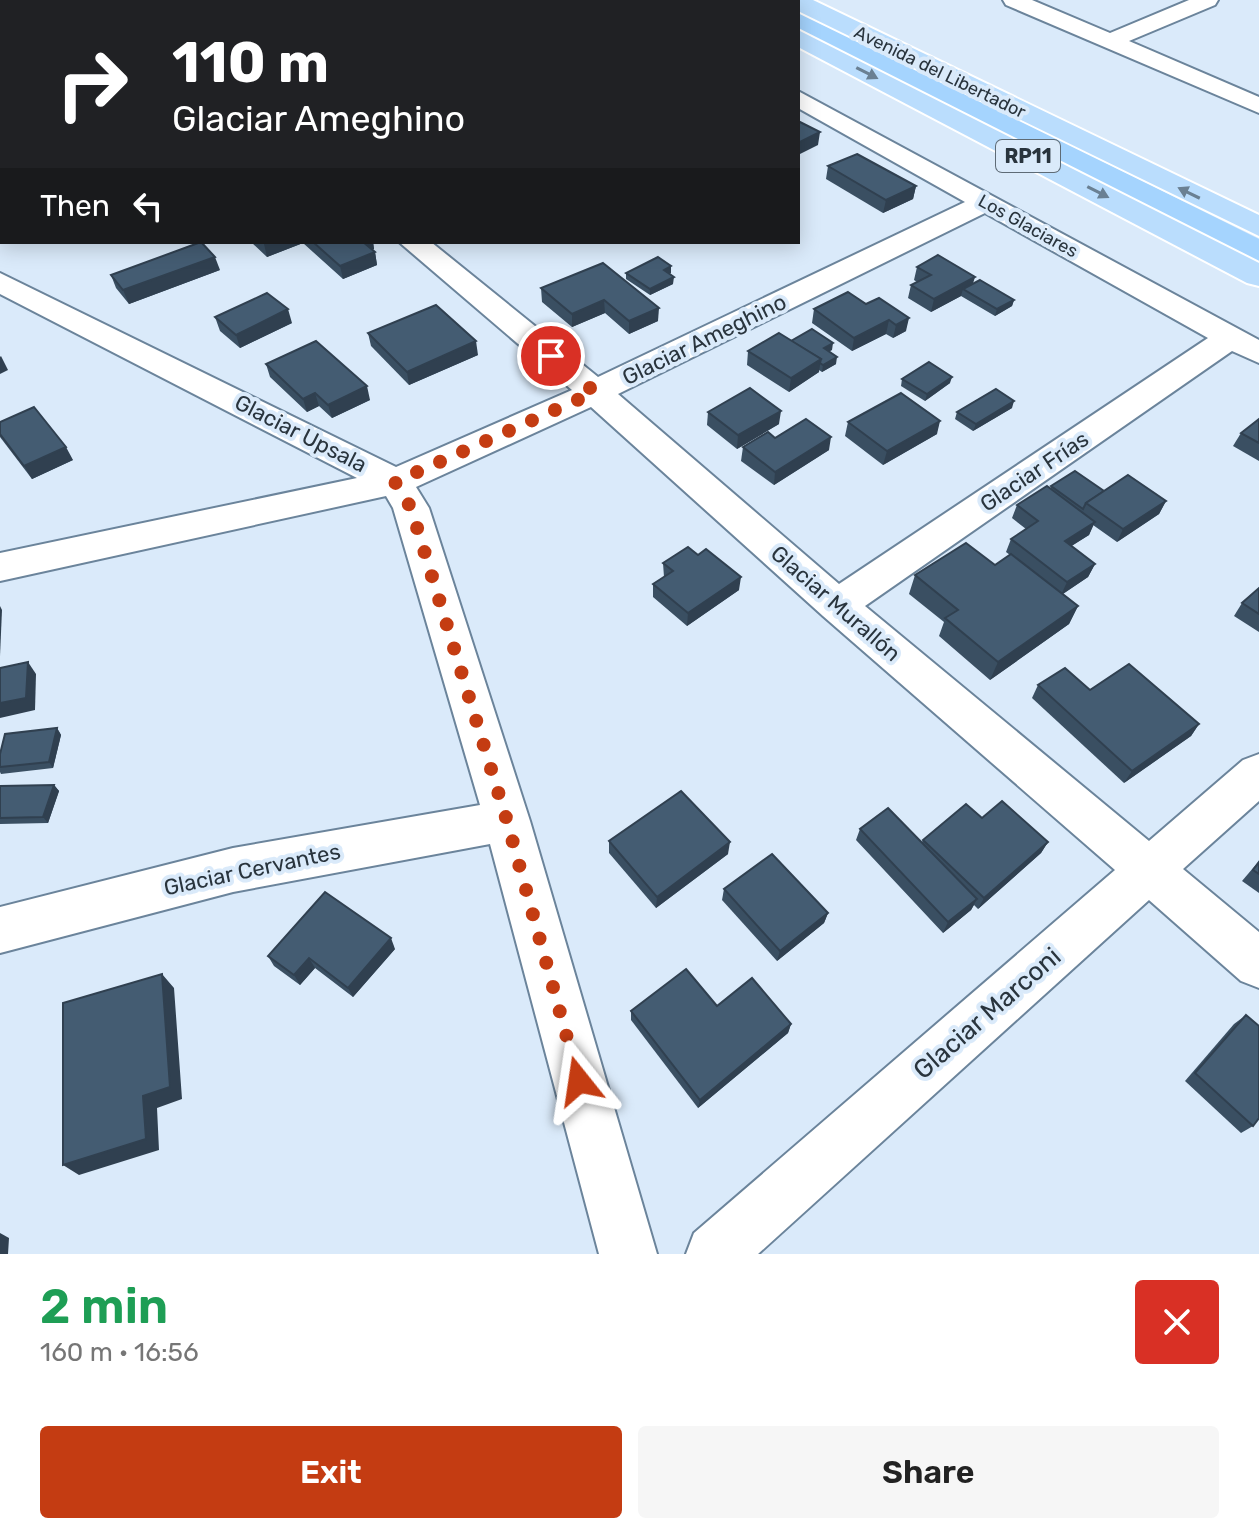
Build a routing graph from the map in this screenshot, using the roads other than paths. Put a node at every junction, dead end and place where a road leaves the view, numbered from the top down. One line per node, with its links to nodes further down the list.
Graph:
1 (1014, 0): 5 (street)
2 (1207, 0): 5 (street)
3 (800, 3): 9 (main road, Avenida del Libertador / RP11, one-way to 3)
4 (800, 38): 11 (main road, Avenida del Libertador / RP11, one-way to 11)
5 (1111, 41): 7 (street)
6 (800, 100): 8 (street, Los Glaciares)
7 (1259, 106)
8 (986, 202): 13 (street, Los Glaciares); 14 (street, Glaciar Ameghino)
9 (1259, 227)
10 (422, 244): 14 (street, Glaciar Murallón)
11 (1259, 276)
12 (0, 282): 15 (street, Glaciar Upsala)
13 (1245, 345): 17 (street, Glaciar Frías)
14 (595, 392): 15 (street, Glaciar Ameghino); 17 (street, Glaciar Murallón)
15 (395, 482): 16 (street, Glaciar Ameghino); 19 (street)
16 (0, 567)
17 (837, 605): 20 (street, Glaciar Murallón)
18 (1259, 773): 20 (street, Glaciar Marconi)
19 (507, 821): 21 (street, Glaciar Cervantes); 23 (street)
20 (1150, 869): 22 (street, Glaciar Murallón); 24 (street, Glaciar Marconi)
21 (0, 930)
22 (1259, 964)
23 (628, 1254)
24 (715, 1254)

